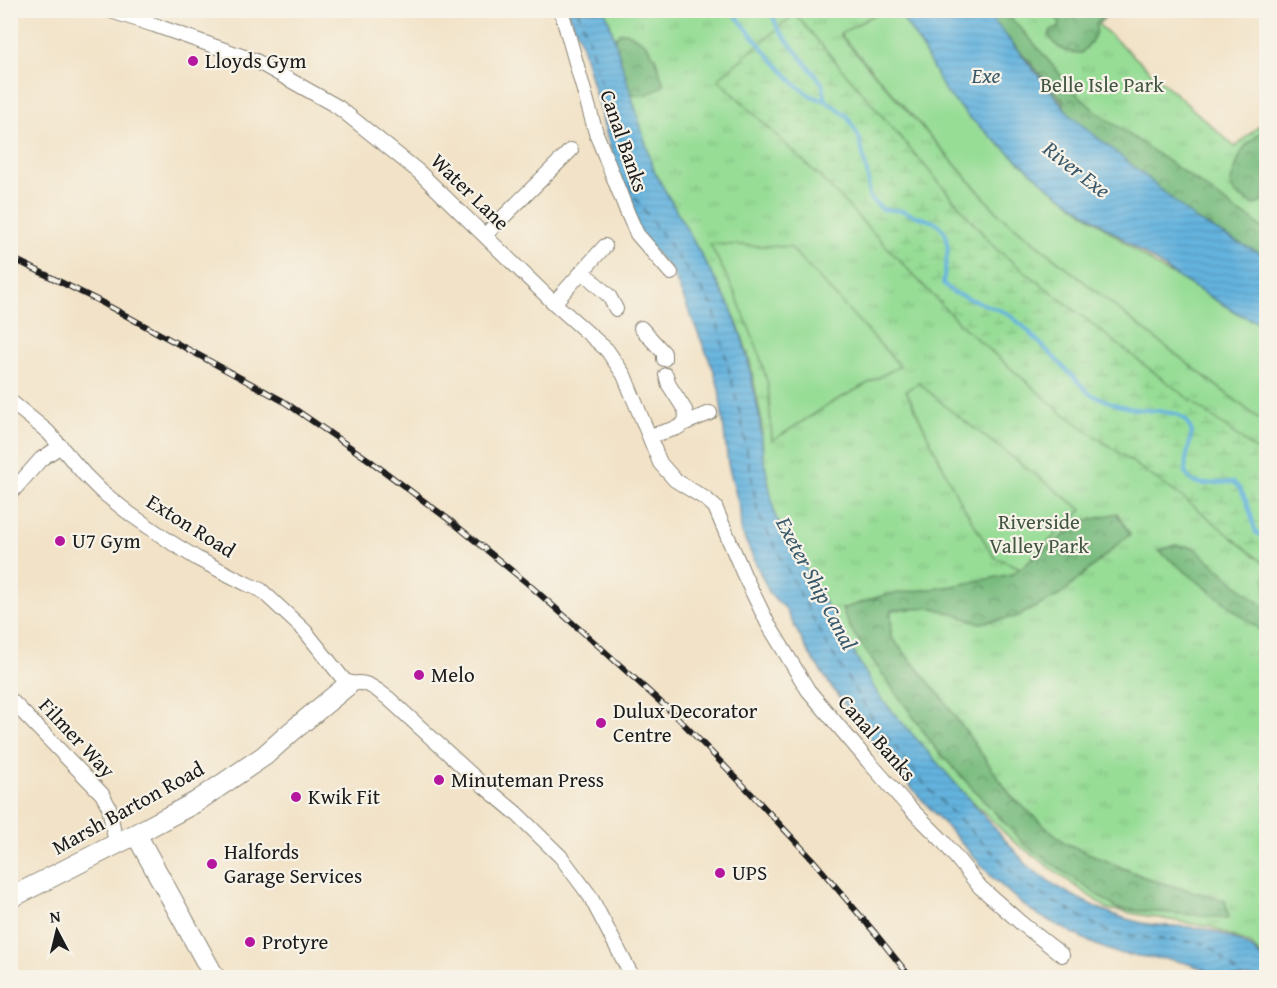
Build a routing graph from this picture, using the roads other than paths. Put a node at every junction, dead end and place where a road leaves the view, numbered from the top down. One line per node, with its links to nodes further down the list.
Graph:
1 (108, 10): 4 (street, Water Lane)
2 (561, 10): 7 (street, Canal Banks)
3 (571, 150): 4 (street)
4 (485, 236): 8 (street, Water Lane)
5 (605, 246): 6 (street)
6 (582, 271): 8 (street); 9 (street)
7 (671, 273)
8 (554, 303): 16 (street, Water Lane)
9 (616, 309)
10 (641, 328): 11 (street)
11 (664, 359)
12 (666, 375): 15 (street)
13 (10, 401): 17 (street, Exton Road)
14 (710, 413): 15 (street)
15 (685, 423): 16 (street)
16 (650, 436): 19 (street, Water Lane)
17 (60, 446): 18 (street); 20 (street, Exton Road)
18 (10, 494)
19 (716, 507): 25 (street, Canal Banks)
20 (348, 685): 22 (street, Marsh Barton Road); 27 (street)
21 (10, 699): 23 (street, Filmer Way)
22 (136, 834): 23 (street, Marsh Barton Road); 26 (street)
23 (116, 844): 24 (street, Marsh Barton Road)
24 (10, 898)
25 (1062, 955)
26 (215, 978)
27 (633, 978)

